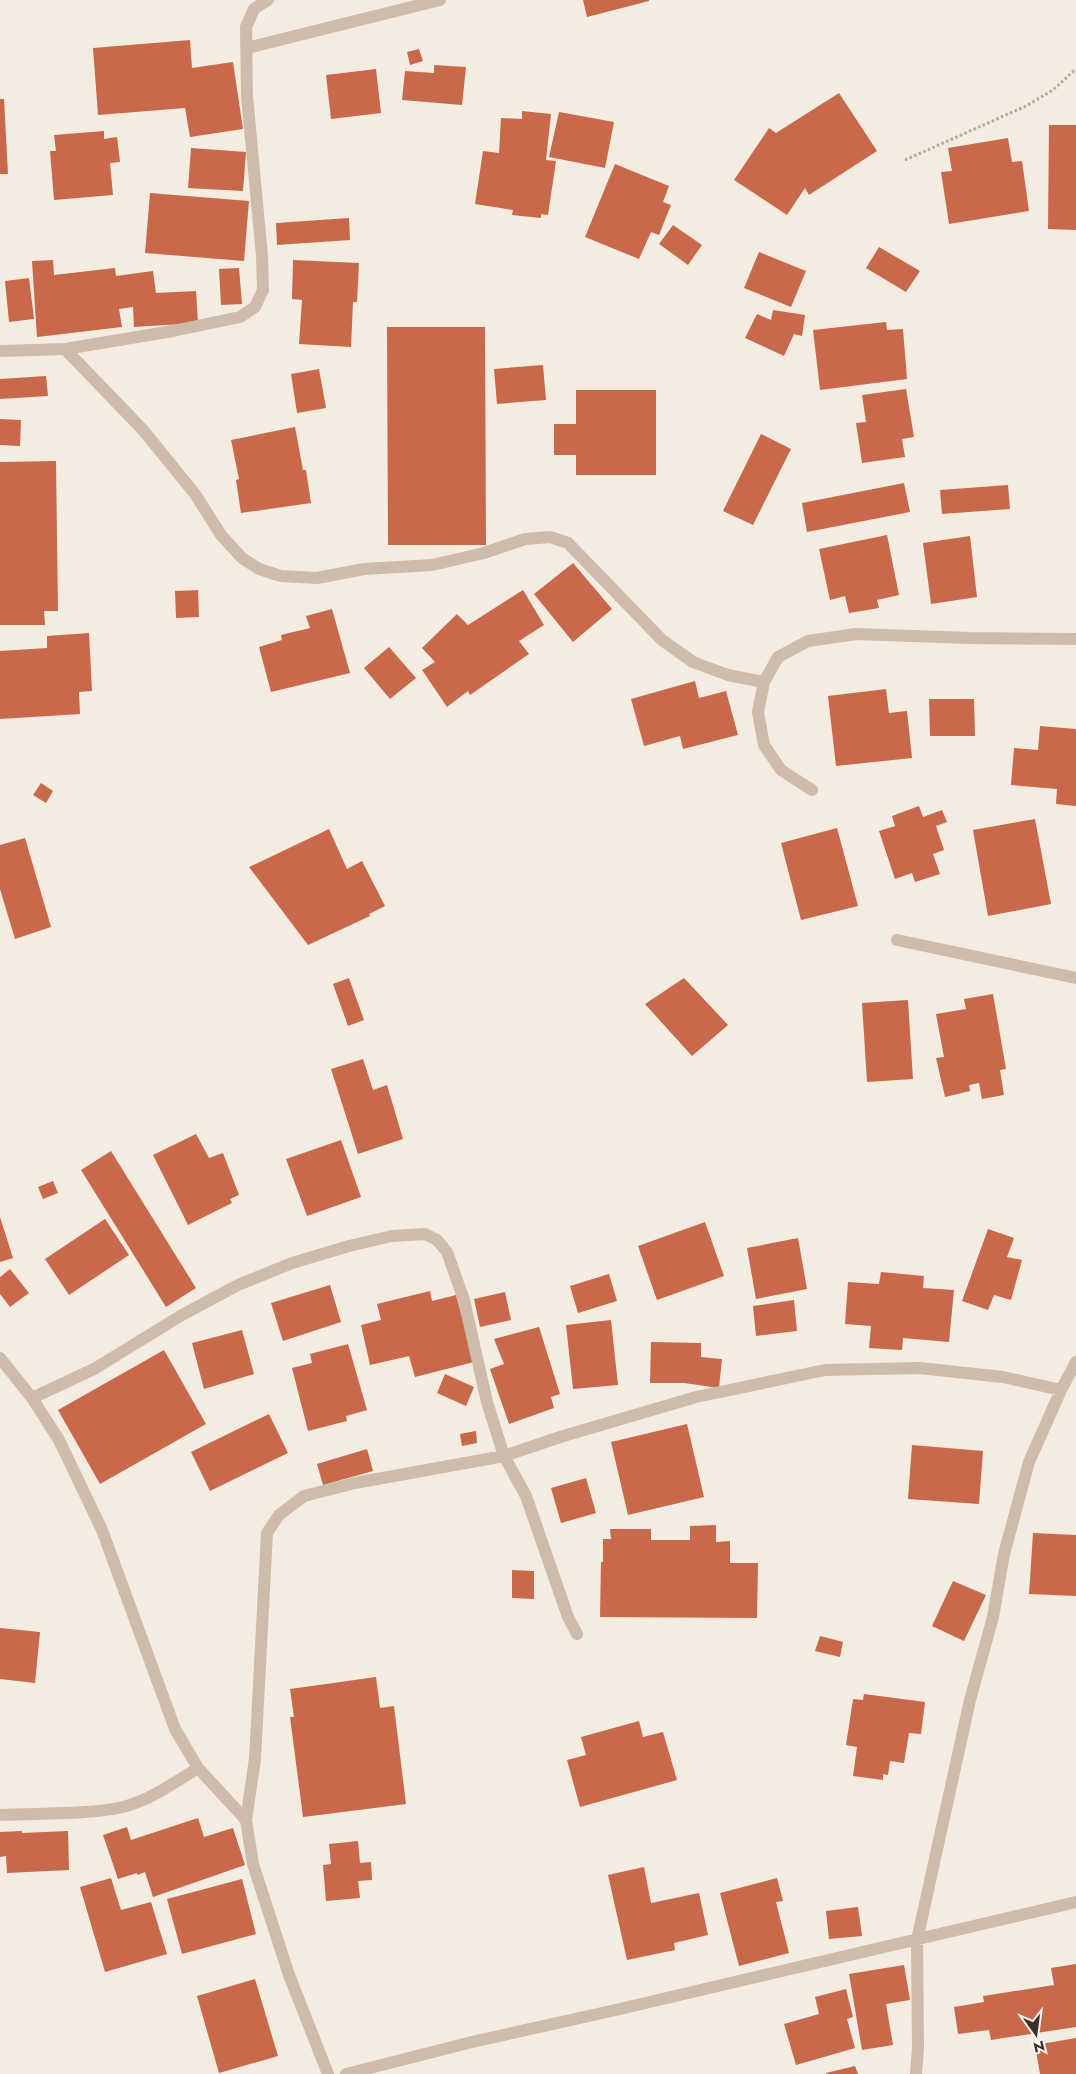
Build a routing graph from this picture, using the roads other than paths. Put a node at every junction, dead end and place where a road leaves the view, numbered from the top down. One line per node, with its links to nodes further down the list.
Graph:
1 (268, 0): 3 (street)
2 (440, 0): 3 (street)
3 (247, 48): 4 (street)
4 (65, 349): 5 (street); 7 (street)
5 (0, 351)
6 (1076, 639): 7 (street)
7 (764, 682): 8 (street)
8 (812, 790)
9 (897, 940): 10 (street)
10 (1076, 978)
11 (0, 1358): 14 (street)
12 (1076, 1362): 13 (street)
13 (1061, 1390): 15 (street); 21 (street)
14 (32, 1398): 15 (street); 17 (street)
15 (504, 1456): 16 (street); 19 (street)
16 (577, 1634)
17 (198, 1768): 18 (street); 19 (street)
18 (0, 1815)
19 (246, 1820): 22 (street)
20 (1076, 1902): 21 (street)
21 (917, 1940): 23 (street); 24 (street)
22 (328, 2074)
23 (346, 2074)
24 (916, 2074)

